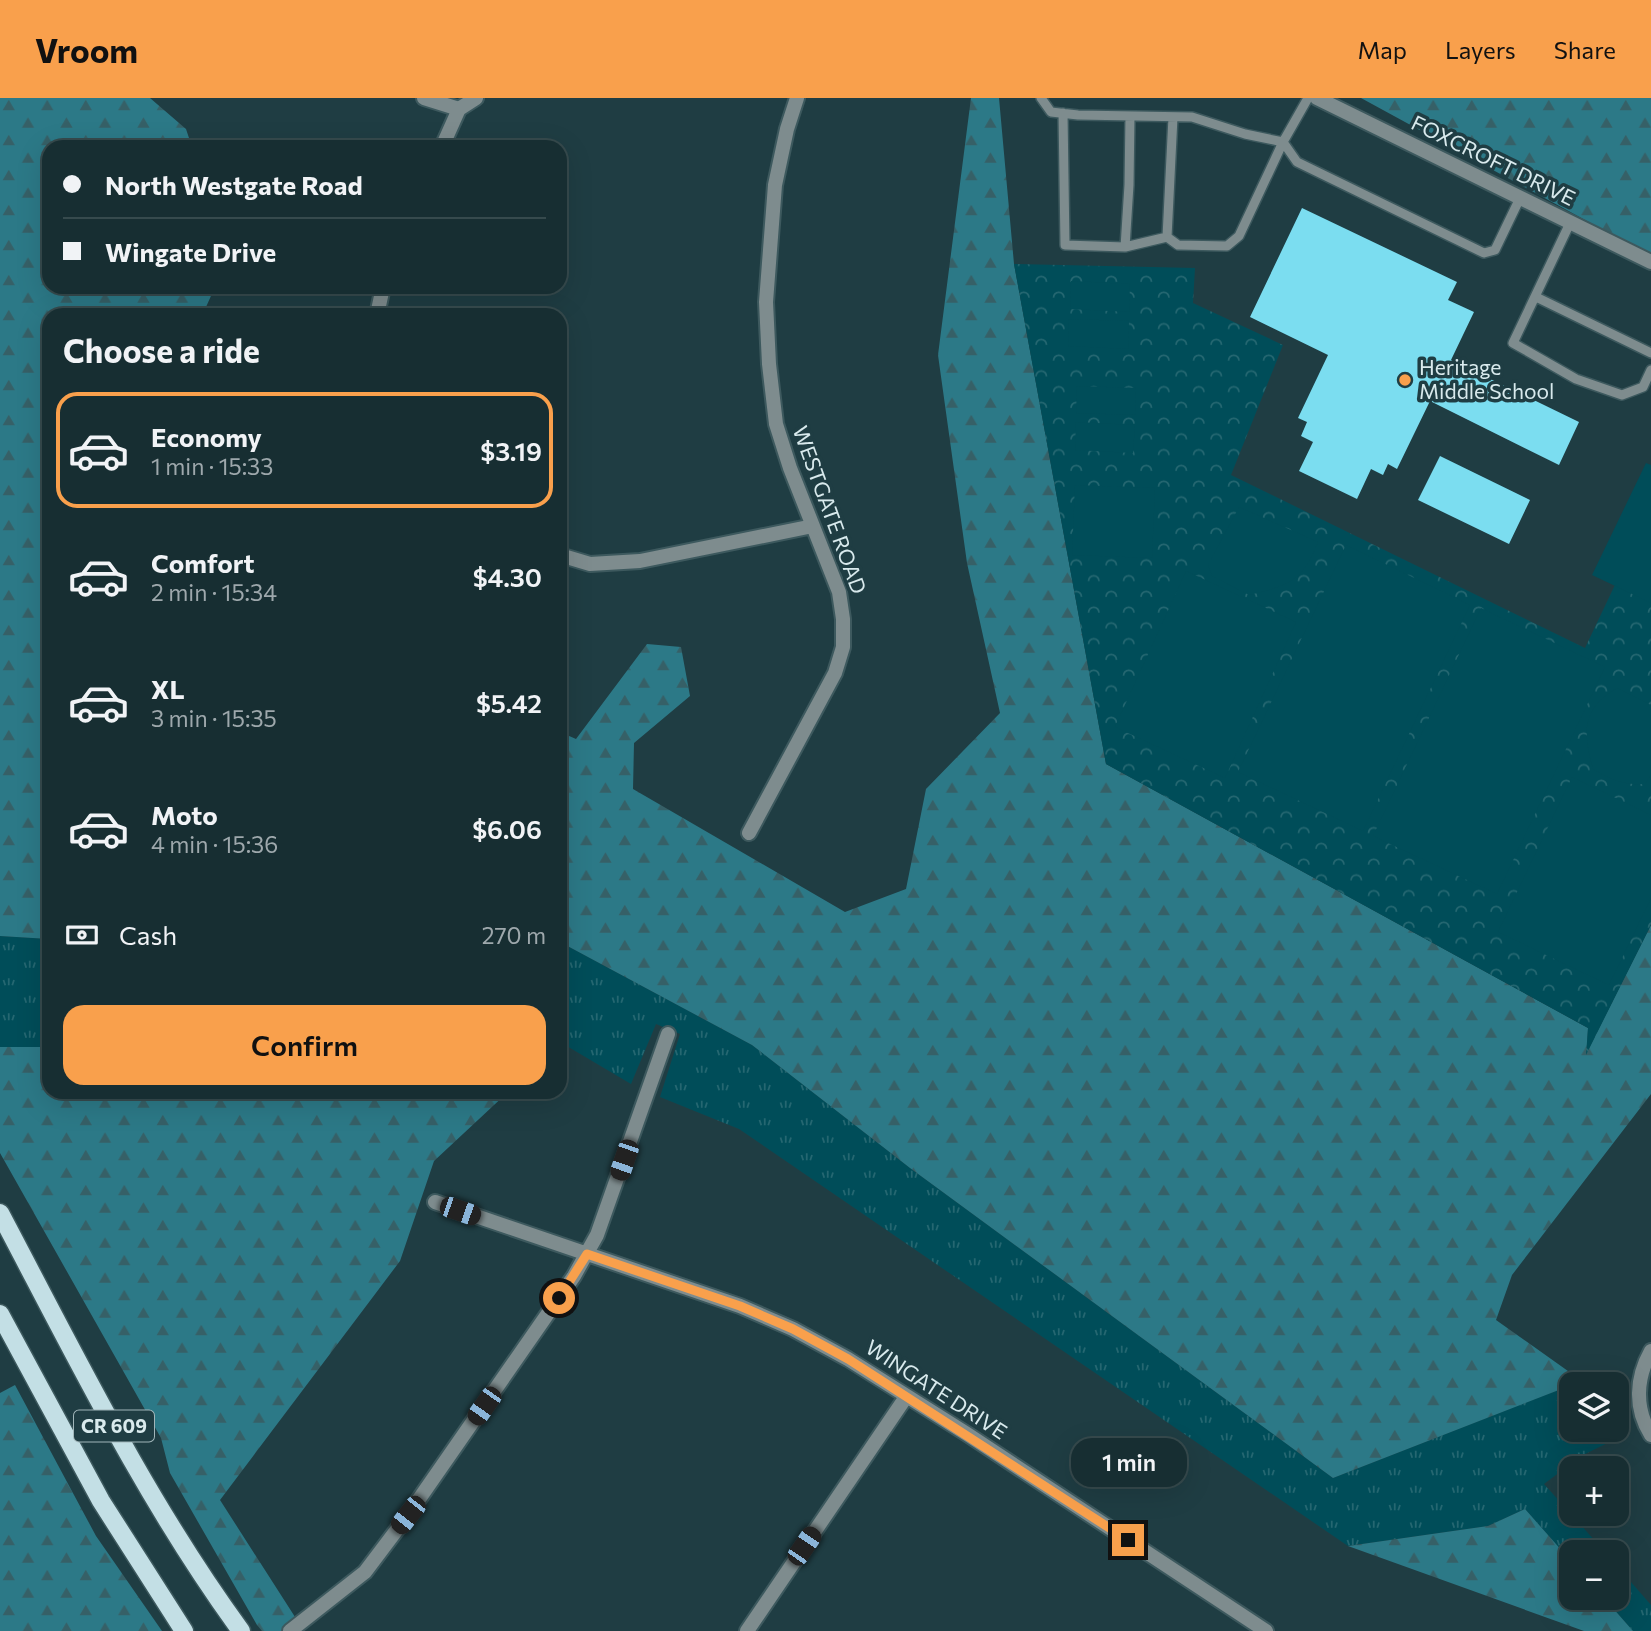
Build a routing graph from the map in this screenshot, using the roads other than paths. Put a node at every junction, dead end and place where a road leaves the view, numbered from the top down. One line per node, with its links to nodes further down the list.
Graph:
1 (424, 98): 7 (street)
2 (476, 98): 7 (street)
3 (797, 98): 21 (street, WESTGATE ROAD)
4 (1041, 98): 8 (lane)
5 (1308, 98): 12 (lane)
6 (1317, 98): 13 (street, FOXCROFT DRIVE)
7 (459, 109): 11 (street)
8 (1063, 113): 9 (lane); 16 (lane)
9 (1130, 116): 10 (lane); 16 (lane)
10 (1173, 117): 12 (lane); 15 (lane)
11 (445, 140)
12 (1283, 142): 13 (lane); 15 (lane)
13 (1520, 198): 14 (street, FOXCROFT DRIVE)
14 (1570, 223): 17 (street, FOXCROFT DRIVE); 18 (lane)
15 (1167, 237): 16 (lane)
16 (1125, 247)
17 (1651, 261)
18 (1536, 297): 19 (lane); 20 (lane)
19 (1651, 353)
20 (1651, 370)
21 (813, 526): 22 (street); 23 (street, WESTGATE ROAD)
22 (567, 557)
23 (749, 833)
24 (668, 1034): 27 (street)
25 (435, 1202): 27 (street, WINGATE DRIVE)
26 (0, 1213): 33 (main road, CR 609)
27 (587, 1254): 30 (street, WINGATE DRIVE); 34 (street)
28 (0, 1314): 32 (main road, CR 609)
29 (1651, 1351): 31 (street)
30 (906, 1396): 35 (street); 36 (street, WINGATE DRIVE)
31 (1651, 1436)
32 (184, 1631)
33 (241, 1631)
34 (290, 1631)
35 (747, 1631)
36 (1266, 1631)

